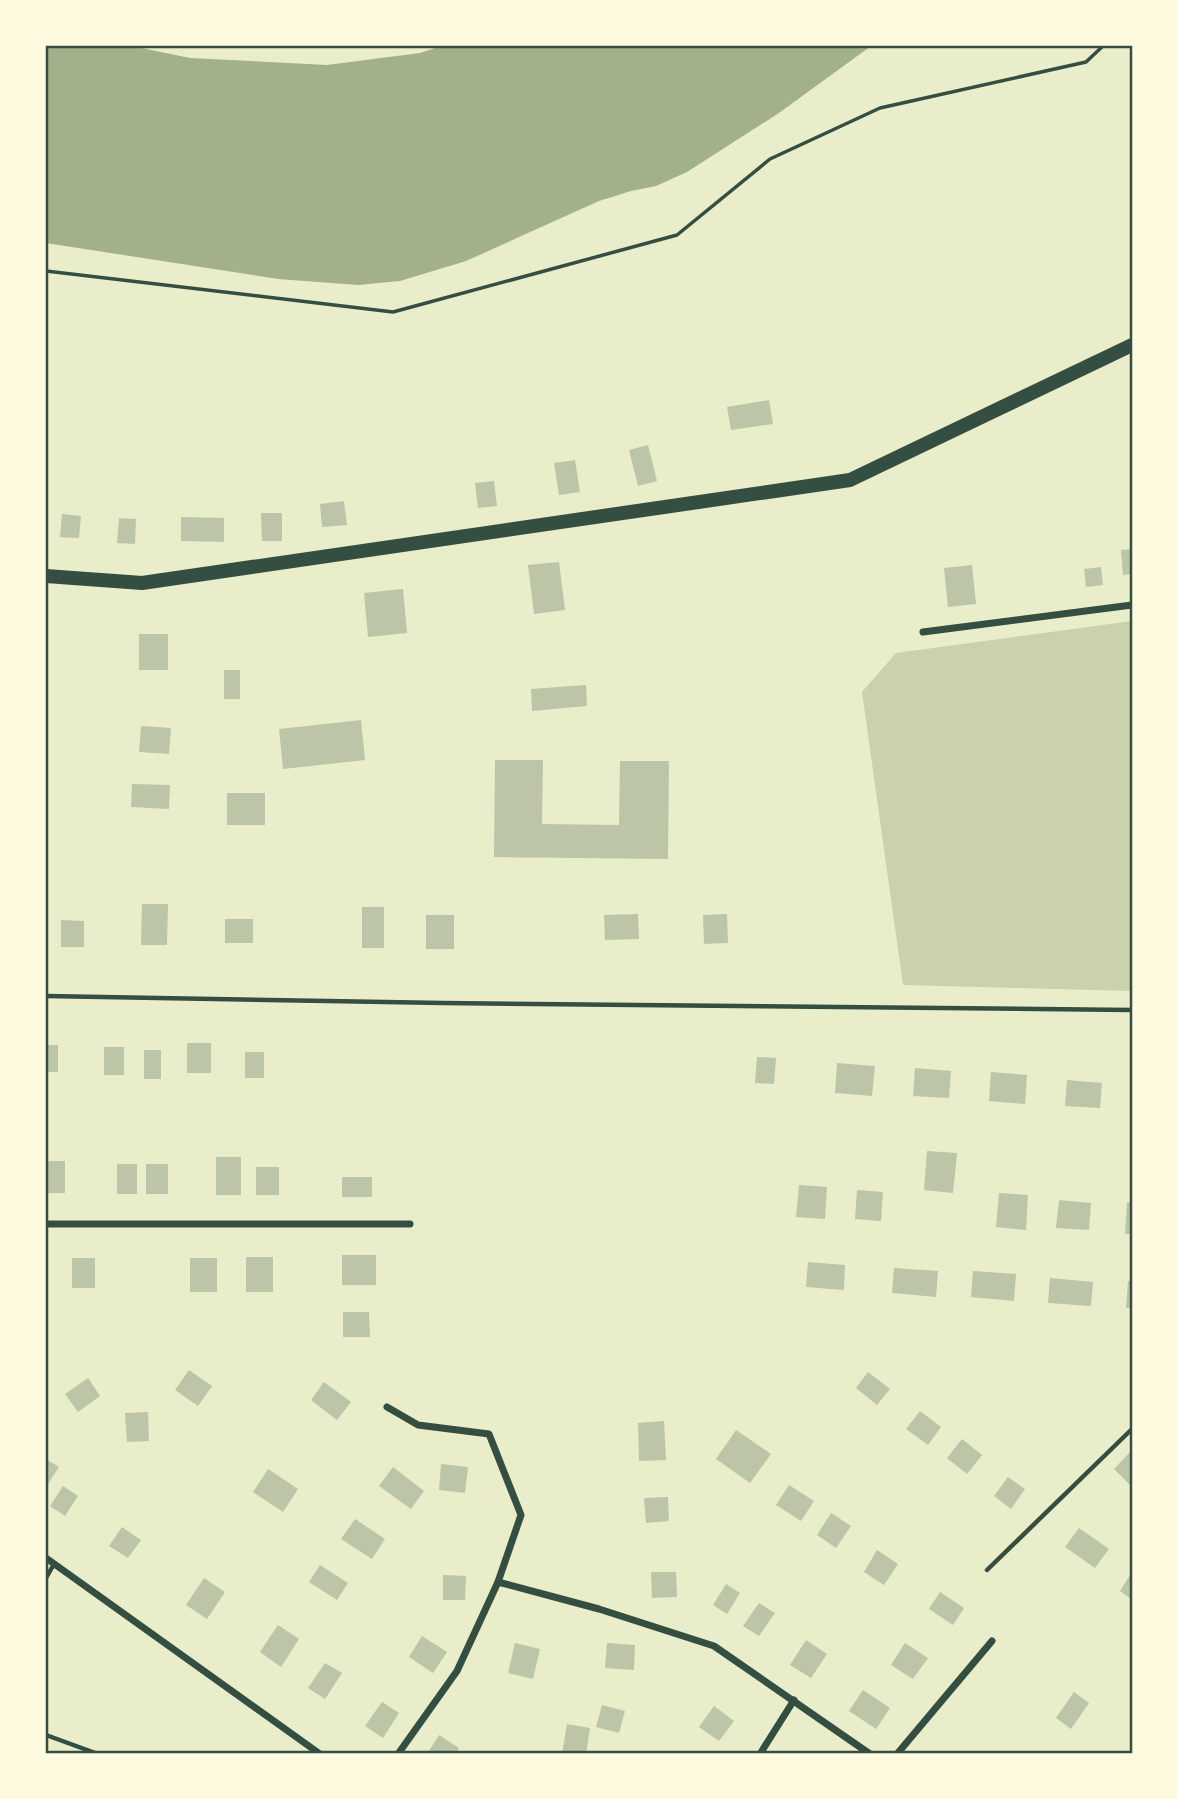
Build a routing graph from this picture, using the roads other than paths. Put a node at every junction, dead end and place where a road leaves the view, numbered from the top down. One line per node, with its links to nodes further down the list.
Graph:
1 (1132, 345): 2 (main road)
2 (46, 576)
3 (1132, 605): 4 (street)
4 (923, 632)
5 (46, 996): 6 (lane)
6 (1132, 1010)
7 (46, 1224): 8 (street)
8 (410, 1224)
9 (387, 1407): 15 (street)
10 (1132, 1429): 13 (lane)
11 (46, 1558): 12 (street)
12 (54, 1564): 14 (lane); 20 (street)
13 (987, 1570)
14 (46, 1578)
15 (498, 1582): 17 (street); 21 (street)
16 (992, 1641): 24 (street)
17 (794, 1700): 22 (street); 23 (street)
18 (46, 1735): 19 (lane)
19 (98, 1754)
20 (320, 1754)
21 (398, 1754)
22 (760, 1754)
23 (870, 1754)
24 (897, 1754)

